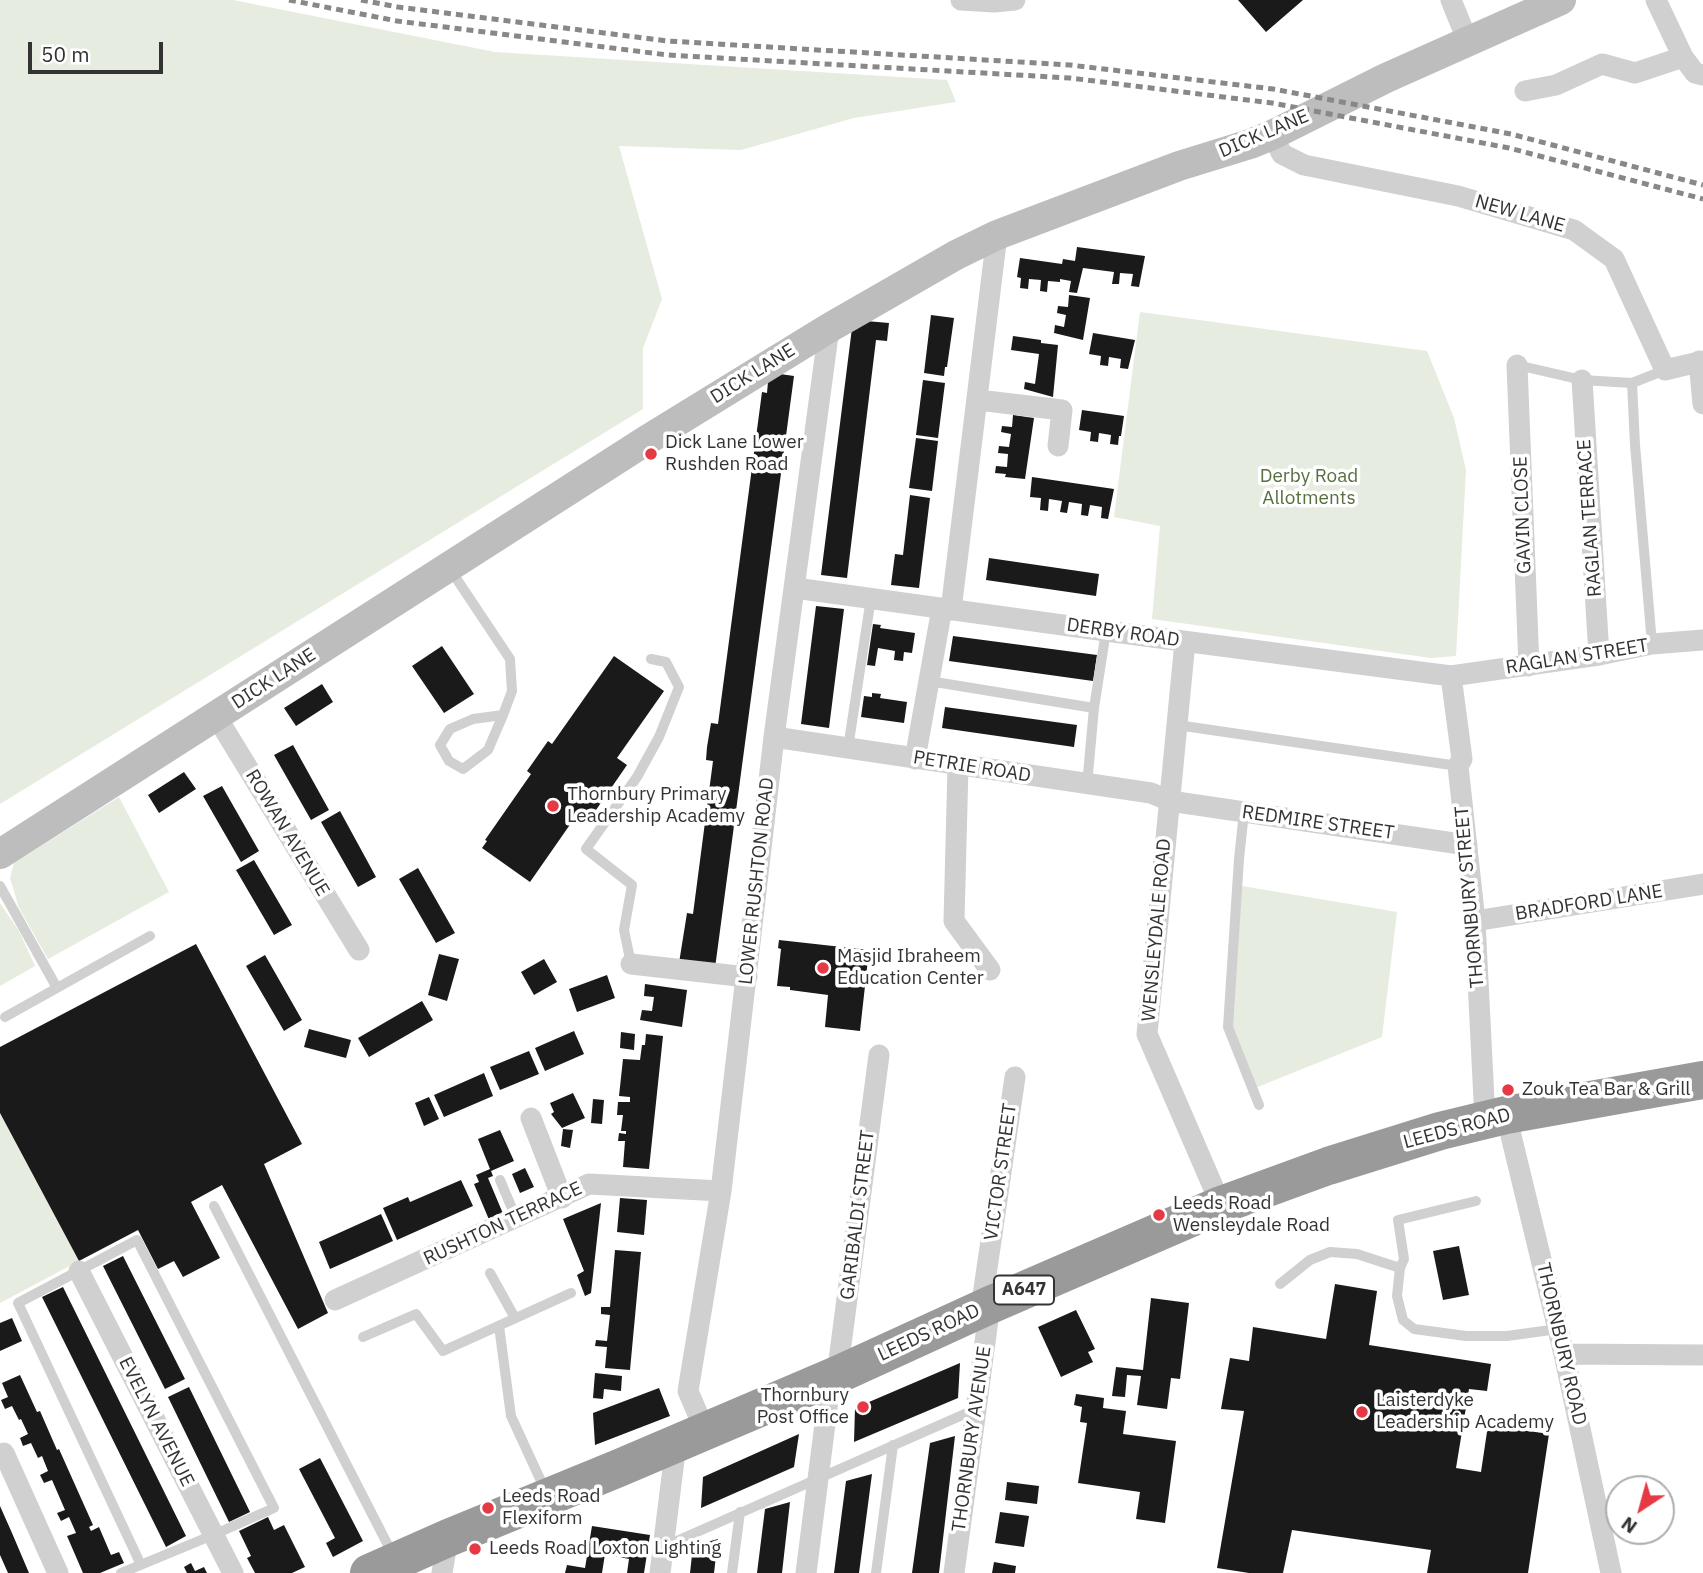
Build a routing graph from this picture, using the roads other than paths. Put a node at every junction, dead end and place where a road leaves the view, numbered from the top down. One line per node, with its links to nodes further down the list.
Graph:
1 (961, 0): 2 (street)
2 (1015, 0)
3 (1451, 0): 6 (street)
4 (1560, 0): 6 (street, DICK LANE)
5 (1656, 0): 7 (street)
6 (1468, 42): 10 (street, DICK LANE)
7 (1683, 57): 8 (street); 9 (street)
8 (1703, 75)
9 (1525, 91)
10 (1272, 135): 11 (street, DICK LANE); 15 (street, NEW LANE)
11 (998, 235): 12 (street, DICK LANE); 18 (street)
12 (829, 328): 21 (street, DICK LANE); 22 (street, LOWER RUSHTON ROAD)
13 (1701, 361): 15 (street); 19 (street)
14 (1517, 365): 16 (lane); 31 (street, GAVIN CLOSE)
15 (1665, 370): 17 (lane)
16 (1582, 380): 17 (lane); 29 (street, RAGLAN TERRACE)
17 (1632, 383): 28 (lane)
18 (978, 400): 20 (street); 24 (street)
19 (1703, 404)
20 (1058, 446)
21 (449, 567): 35 (lane); 36 (street, DICK LANE)
22 (794, 588): 23 (street, DERBY ROAD); 38 (street, LOWER RUSHTON ROAD)
23 (871, 598): 24 (street, DERBY ROAD); 39 (lane)
24 (946, 609): 25 (street, DERBY ROAD); 33 (street)
25 (1106, 631): 27 (street, DERBY ROAD); 34 (lane)
26 (1703, 640): 28 (street, RAGLAN STREET)
27 (1185, 642): 32 (street, DERBY ROAD); 37 (street, WENSLEYDALE ROAD)
28 (1653, 644): 29 (street, RAGLAN STREET)
29 (1599, 655): 31 (street, RAGLAN STREET)
30 (651, 659): 53 (lane)
31 (1529, 666): 32 (street, RAGLAN STREET)
32 (1451, 676): 41 (street, THORNBURY STREET)
33 (929, 681): 34 (lane); 40 (street)
34 (1094, 708): 43 (lane)
35 (503, 715): 35 (lane)
36 (216, 716): 47 (street, DICK LANE); 52 (street, ROWAN AVENUE)
37 (1177, 725): 41 (lane); 44 (street, WENSLEYDALE ROAD)
38 (774, 737): 39 (street, PETRIE ROAD); 55 (street, LOWER RUSHTON ROAD)
39 (849, 748): 40 (street, PETRIE ROAD)
40 (915, 759): 42 (street, PETRIE ROAD)
41 (1458, 765): 46 (street, THORNBURY STREET)
42 (958, 766): 43 (street, PETRIE ROAD); 54 (street)
43 (1087, 785): 44 (street, PETRIE ROAD)
44 (1170, 801): 45 (street, REDMIRE STREET); 68 (street, WENSLEYDALE ROAD)
45 (1244, 812): 46 (street, REDMIRE STREET); 61 (lane)
46 (1467, 845): 50 (street, THORNBURY STREET)
47 (0, 854)
48 (1703, 884): 50 (street, BRADFORD LANE)
49 (0, 886): 56 (lane)
50 (1475, 921): 62 (street, THORNBURY STREET)
51 (150, 936): 56 (lane)
52 (359, 950)
53 (631, 964): 55 (street)
54 (990, 970)
55 (747, 977): 65 (street, LOWER RUSHTON ROAD)
56 (57, 988): 57 (lane)
57 (5, 1017)
58 (879, 1055): 84 (street, GARIBALDI STREET)
59 (1015, 1077): 77 (street, VICTOR STREET)
60 (1703, 1080): 62 (highway, LEEDS ROAD / A647)
61 (1259, 1105)
62 (1496, 1117): 68 (highway, LEEDS ROAD / A647); 80 (street, THORNBURY ROAD)
63 (531, 1118): 66 (street)
64 (500, 1180): 70 (lane)
65 (720, 1191): 66 (street, RUSHTON TERRACE); 86 (street, LOWER RUSHTON ROAD)
66 (562, 1198): 70 (street, RUSHTON TERRACE)
67 (1476, 1200): 71 (lane)
68 (1221, 1205): 77 (highway, LEEDS ROAD / A647)
69 (214, 1206): 96 (lane)
70 (516, 1218): 76 (street, RUSHTON TERRACE)
71 (1400, 1268): 74 (lane); 80 (lane)
72 (79, 1271): 92 (street, EVELYN AVENUE); 92 (lane); 95 (lane)
73 (490, 1273): 78 (lane)
74 (1280, 1284)
75 (570, 1293): 78 (lane)
76 (335, 1300)
77 (986, 1307): 84 (highway, LEEDS ROAD / A647); 85 (street, THORNBURY AVENUE)
78 (515, 1318): 79 (lane)
79 (499, 1326): 81 (lane); 90 (lane)
80 (1558, 1329): 82 (street, THORNBURY ROAD)
81 (363, 1337)
82 (1564, 1354): 83 (street); 105 (street, THORNBURY ROAD)
83 (1703, 1355)
84 (834, 1376): 86 (highway, LEEDS ROAD / A647); 89 (street, GARIBALDI STREET)
85 (976, 1409): 87 (lane); 104 (street, THORNBURY AVENUE)
86 (691, 1437): 90 (highway, LEEDS ROAD / A647); 93 (street)
87 (893, 1445): 89 (lane); 103 (lane)
88 (4, 1453): 97 (street)
89 (818, 1477): 91 (lane); 102 (street, GARIBALDI STREET)
90 (548, 1497): 94 (highway, LEEDS ROAD / A647)
91 (740, 1512): 93 (lane); 101 (lane)
92 (213, 1535): 95 (lane); 99 (street, EVELYN AVENUE)
93 (663, 1547): 100 (street)
94 (445, 1555): 96 (highway, LEEDS ROAD / A647)
95 (141, 1565): 98 (lane)
96 (383, 1567)
97 (58, 1573)
98 (121, 1573)
99 (233, 1573)
100 (660, 1573)
101 (732, 1573)
102 (806, 1573)
103 (876, 1573)
104 (954, 1573)
105 (1611, 1573)

